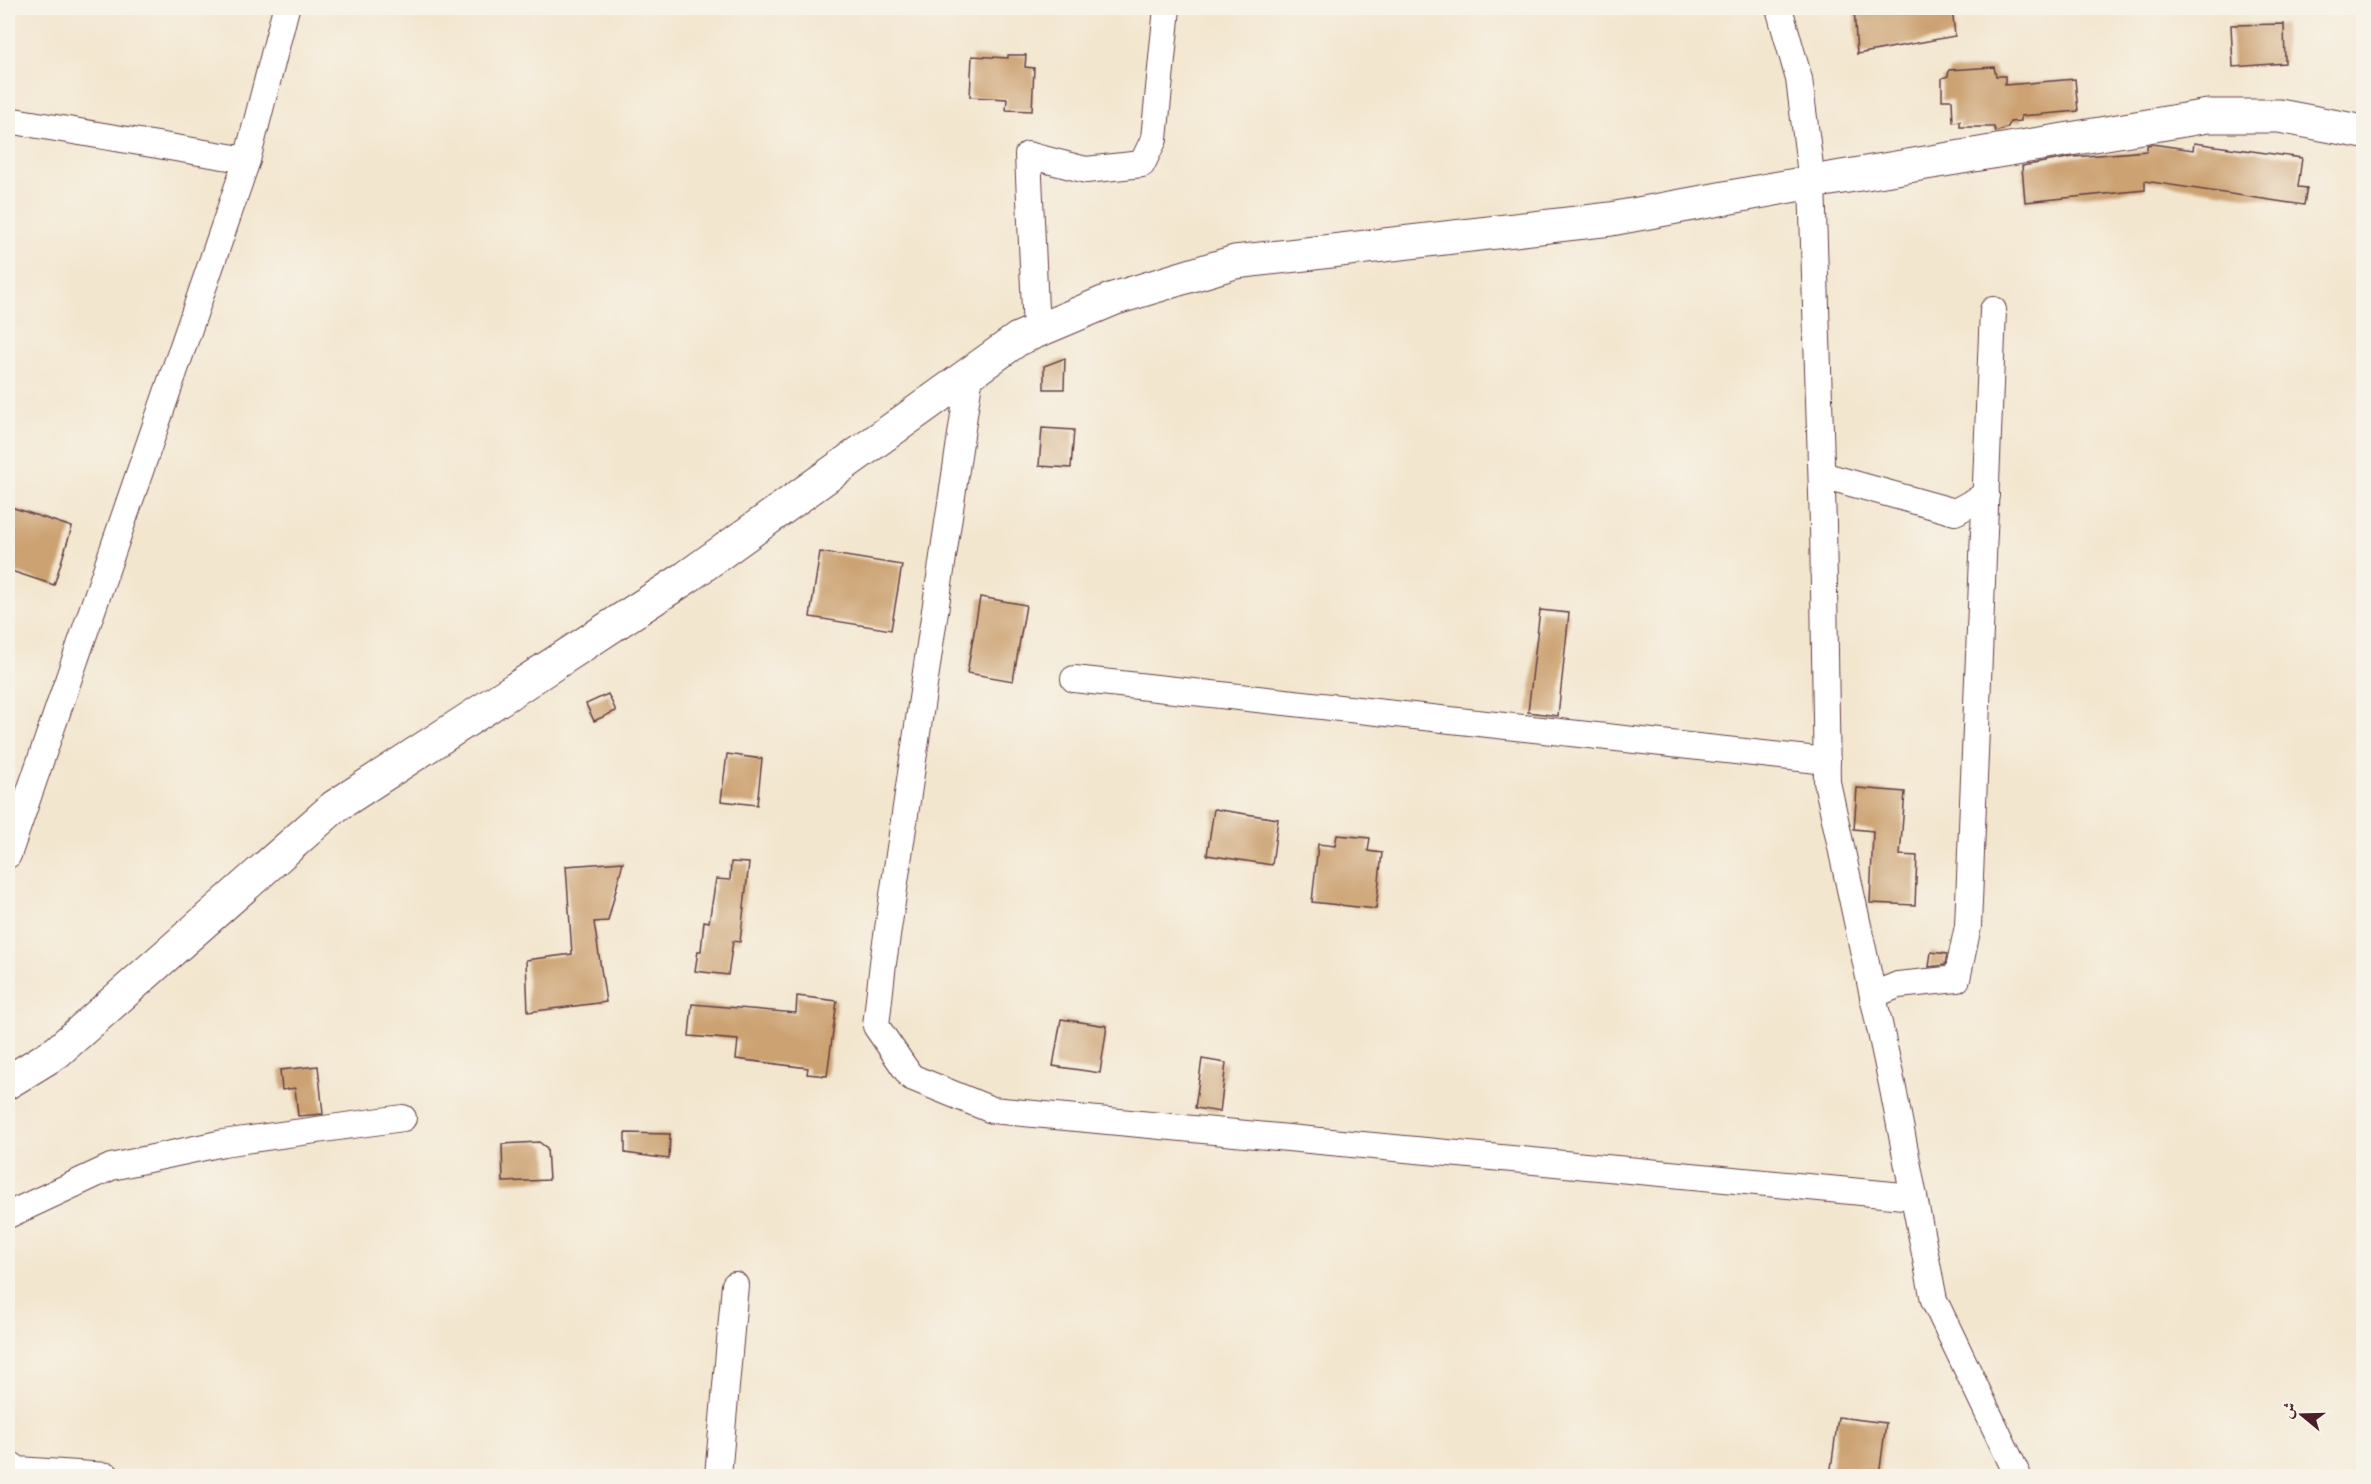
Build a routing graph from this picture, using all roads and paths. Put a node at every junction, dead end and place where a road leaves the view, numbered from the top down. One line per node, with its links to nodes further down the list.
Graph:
1 (286, 8): 6 (street)
2 (1167, 8): 9 (street)
3 (1779, 8): 7 (street)
4 (8, 120): 6 (street)
5 (2364, 132): 7 (street)
6 (247, 160): 15 (street)
7 (1812, 182): 9 (street); 11 (street)
8 (1993, 310): 12 (street)
9 (1036, 331): 10 (street)
10 (970, 374): 17 (street); 19 (street)
11 (1822, 475): 12 (street); 14 (street)
12 (1986, 495): 16 (street)
13 (1074, 679): 14 (street)
14 (1827, 761): 16 (street)
15 (8, 855)
16 (1873, 995): 19 (street)
17 (8, 1082)
18 (403, 1118): 20 (street)
19 (1914, 1197): 25 (street)
20 (8, 1215)
21 (735, 1285): 24 (street)
22 (8, 1463): 23 (street)
23 (107, 1476)
24 (718, 1476)
25 (2018, 1476)

